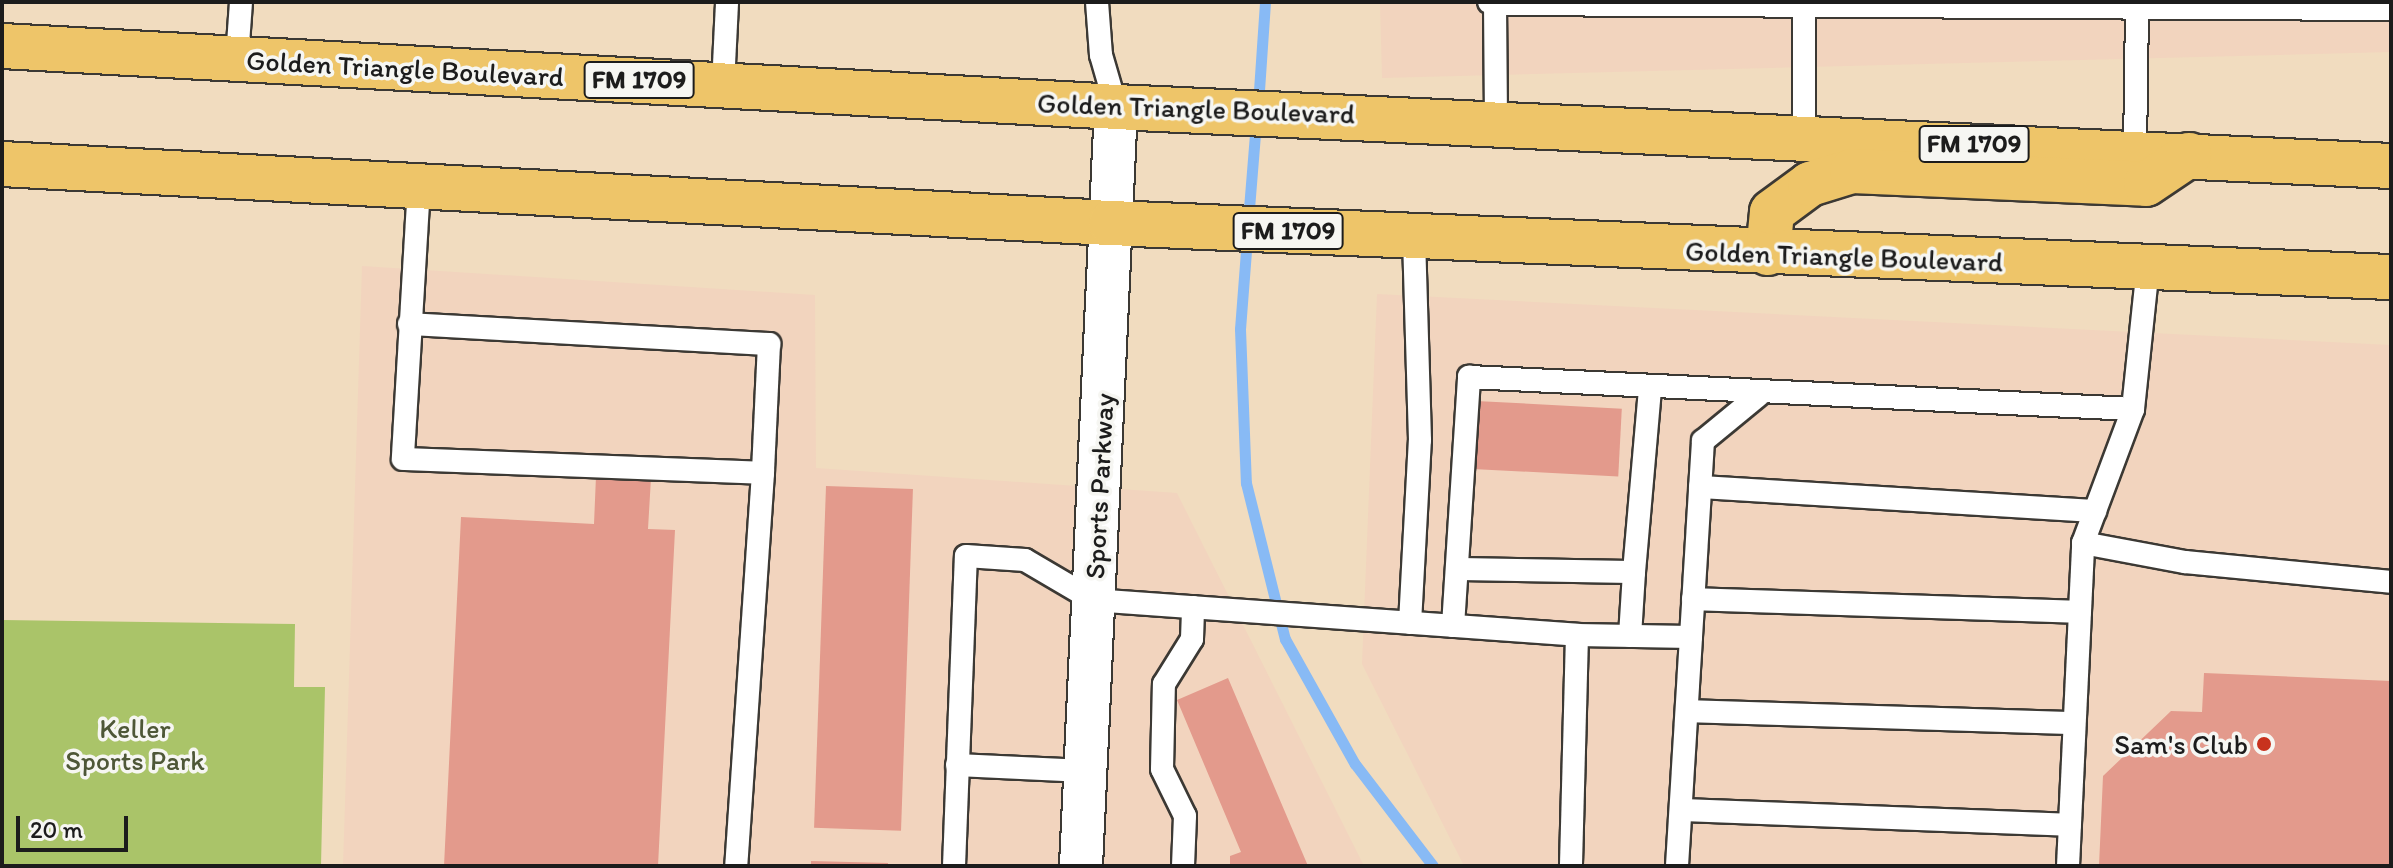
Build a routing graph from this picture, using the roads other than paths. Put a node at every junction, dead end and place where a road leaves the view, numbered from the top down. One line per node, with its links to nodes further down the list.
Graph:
1 (241, 2): 9 (lane)
2 (727, 2): 10 (lane)
3 (1097, 2): 11 (lane)
4 (1492, 3): 5 (lane); 12 (lane)
5 (1804, 3): 6 (lane); 13 (lane)
6 (2137, 4): 7 (lane); 14 (lane)
7 (2391, 9)
8 (2, 46): 9 (main road, Golden Triangle Boulevard / FM 1709)
9 (237, 58): 10 (main road, Golden Triangle Boulevard / FM 1709)
10 (723, 85): 11 (main road, Golden Triangle Boulevard / FM 1709)
11 (1116, 107): 12 (main road, Golden Triangle Boulevard / FM 1709); 19 (street, Sports Parkway)
12 (1496, 123): 13 (main road, Golden Triangle Boulevard / FM 1709)
13 (1804, 135): 14 (main road, Golden Triangle Boulevard / FM 1709)
14 (2135, 152): 15 (main road, Golden Triangle Boulevard / FM 1709)
15 (2189, 155): 17 (main road, Golden Triangle Boulevard / FM 1709); 21 (main road)
16 (2, 164): 18 (main road, Golden Triangle Boulevard / FM 1709)
17 (2391, 166)
18 (419, 186): 19 (main road, Golden Triangle Boulevard / FM 1709); 24 (lane)
19 (1111, 223): 20 (main road, Golden Triangle Boulevard / FM 1709); 36 (street, Sports Parkway)
20 (1414, 237): 21 (main road, Golden Triangle Boulevard / FM 1709); 39 (lane)
21 (1768, 253): 22 (main road, Golden Triangle Boulevard / FM 1709)
22 (2148, 267): 23 (main road, Golden Triangle Boulevard / FM 1709); 27 (lane)
23 (2391, 277)
24 (409, 324): 28 (lane); 28 (lane)
25 (1650, 388): 26 (lane); 32 (lane); 33 (lane)
26 (1759, 395): 27 (lane); 29 (lane)
27 (2133, 409): 30 (lane)
28 (763, 473): 50 (lane)
29 (1700, 487): 30 (lane); 35 (lane)
30 (2095, 511): 31 (lane)
31 (2083, 543): 34 (lane); 38 (lane)
32 (1457, 569): 33 (lane); 40 (lane)
33 (1634, 572): 42 (lane)
34 (2391, 582)
35 (1693, 599): 38 (lane); 43 (lane)
36 (1093, 600): 37 (lane); 46 (lane); 47 (street, Sports Parkway)
37 (1193, 607): 39 (lane); 53 (lane)
38 (2080, 612): 45 (lane)
39 (1410, 623): 40 (lane)
40 (1453, 626): 41 (lane)
41 (1577, 635): 42 (lane); 54 (lane)
42 (1630, 636): 43 (lane)
43 (1691, 637): 44 (lane)
44 (1687, 711): 45 (lane); 48 (lane)
45 (2074, 723): 49 (lane)
46 (957, 765): 47 (lane); 51 (lane)
47 (1085, 771): 52 (street, Sports Parkway)
48 (1681, 810): 49 (lane); 55 (lane)
49 (2070, 825): 56 (lane)
50 (736, 866)
51 (954, 866)
52 (1081, 866)
53 (1183, 866)
54 (1571, 866)
55 (1677, 866)
56 (2068, 866)

